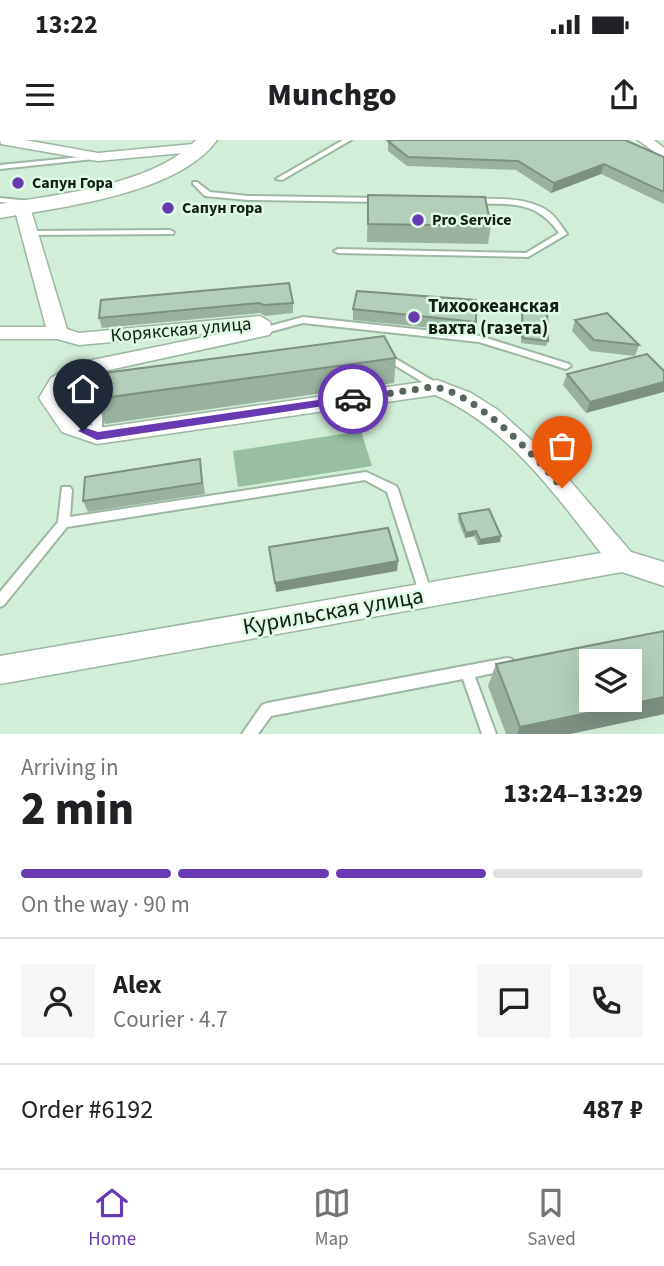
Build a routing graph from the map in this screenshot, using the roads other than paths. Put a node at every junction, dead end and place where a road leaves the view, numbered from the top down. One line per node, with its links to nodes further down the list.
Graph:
1 (1, 140): 4 (street)
2 (348, 140): 9 (lane)
3 (645, 140): 6 (street)
4 (30, 141): 7 (street)
5 (200, 148): 7 (street); 14 (main road)
6 (664, 155)
7 (104, 157): 8 (lane)
8 (0, 167)
9 (280, 178)
10 (195, 183): 12 (lane)
11 (0, 201): 14 (lane)
12 (395, 201)
13 (462, 202): 17 (lane)
14 (12, 209): 16 (street)
15 (170, 232): 16 (lane)
16 (30, 233): 19 (street)
17 (338, 251)
18 (262, 331): 19 (street, Корякская улица); 22 (lane); 25 (street, Корякская улица)
19 (58, 332): 20 (street, Корякская улица)
20 (0, 333)
21 (372, 357): 23 (lane)
22 (566, 366)
23 (437, 387): 25 (street); 28 (street)
24 (111, 392): 25 (lane)
25 (97, 436)
26 (66, 490): 27 (lane)
27 (64, 523): 30 (lane); 31 (lane)
28 (622, 561): 29 (street, Курильская улица); 30 (street, Курильская улица)
29 (664, 574)
30 (426, 595): 33 (street, Курильская улица)
31 (0, 601)
32 (520, 662): 34 (lane)
33 (0, 670)
34 (467, 672): 35 (lane); 36 (lane)
35 (250, 734)
36 (489, 734)

